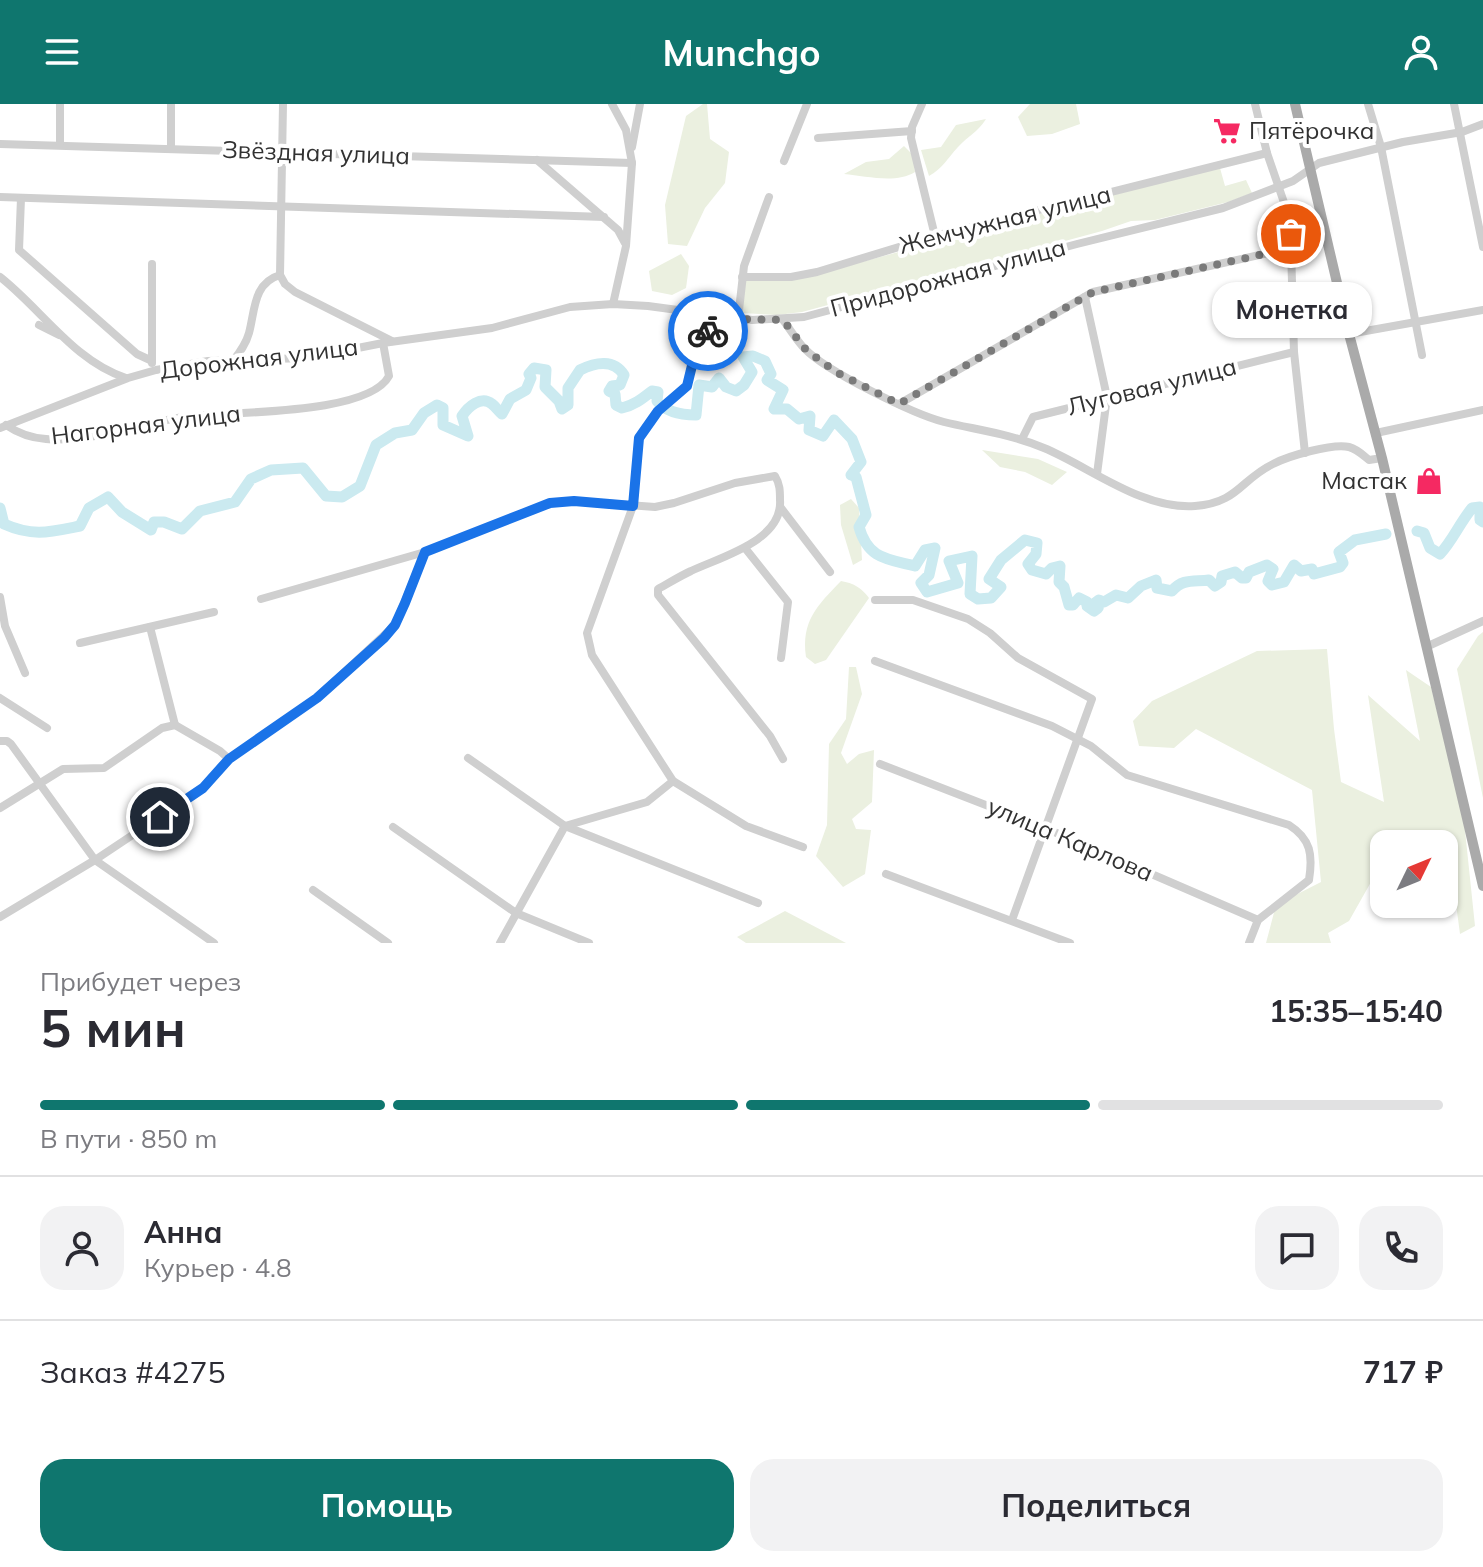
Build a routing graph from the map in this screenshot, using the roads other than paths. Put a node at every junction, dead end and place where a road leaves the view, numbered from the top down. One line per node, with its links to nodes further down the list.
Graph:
1 (60, 104): 17 (street)
2 (171, 104): 19 (street)
3 (283, 104): 20 (street)
4 (612, 104): 21 (street)
5 (640, 104): 21 (street)
6 (807, 104): 24 (street)
7 (922, 104): 13 (street)
8 (1255, 104): 22 (street)
9 (1295, 104): 26 (main road)
10 (1368, 104): 18 (street)
11 (1454, 104): 14 (street)
12 (1483, 124): 14 (street, Придорожная улица)
13 (912, 131): 15 (street); 33 (street)
14 (1462, 132): 18 (street, Придорожная улица); 34 (street)
15 (818, 138)
16 (0, 144): 17 (street, Звёздная улица)
17 (60, 144): 19 (street, Звёздная улица)
18 (1381, 147): 26 (street, Придорожная улица); 46 (street)
19 (171, 148): 20 (street, Звёздная улица)
20 (282, 152): 23 (street, Звёздная улица); 31 (street)
21 (632, 152): 25 (street)
22 (1267, 153): 27 (street); 33 (street, Жемчужная улица)
23 (537, 159): 25 (street, Звёздная улица); 32 (street)
24 (784, 161)
25 (632, 163): 35 (street)
26 (1311, 167): 27 (street, Придорожная улица); 48 (main road)
27 (1279, 187): 36 (street); 45 (street, Придорожная улица)
28 (0, 197): 30 (street)
29 (769, 197): 40 (street)
30 (21, 198): 31 (street); 53 (street)
31 (281, 206): 32 (street); 38 (street)
32 (604, 217): 35 (street)
33 (935, 236): 40 (street, Жемчужная улица)
34 (1483, 244)
35 (626, 246): 42 (street)
36 (1291, 248): 41 (street); 51 (street)
37 (152, 264): 53 (street)
38 (280, 275): 50 (street); 54 (street)
39 (0, 277): 49 (street)
40 (742, 277): 44 (street)
41 (1085, 297): 57 (street); 58 (street)
42 (613, 304): 44 (street, Придорожная улица); 50 (street, Придорожная улица)
43 (1483, 310): 46 (street)
44 (733, 319): 45 (street, Придорожная улица); 66 (street)
45 (783, 320): 58 (street)
46 (1415, 321): 48 (street); 52 (street)
47 (39, 325): 49 (street)
48 (1349, 334): 61 (main road)
49 (63, 337): 56 (street)
50 (388, 342): 54 (street, Дорожная улица); 60 (street, Нагорная улица)
51 (1294, 352): 57 (street, Луговая улица); 63 (street)
52 (1422, 355)
53 (150, 360): 55 (street)
54 (233, 361): 55 (street, Дорожная улица)
55 (156, 370): 56 (street, Дорожная улица)
56 (128, 378): 60 (street, Дорожная улица)
57 (1107, 397): 62 (street, Луговая улица); 65 (street)
58 (899, 404): 62 (street)
59 (1483, 410): 61 (street)
60 (3, 426)
61 (1376, 433): 64 (main road)
62 (1022, 439): 65 (street)
63 (1305, 453): 64 (street); 65 (street)
64 (1382, 458): 78 (main road)
65 (1097, 474)
66 (633, 506): 67 (street); 69 (street); 91 (street)
67 (781, 508): 68 (street); 70 (street)
68 (745, 548): 79 (street); 89 (street)
69 (425, 552): 72 (street); 88 (street)
70 (830, 572)
71 (0, 597): 81 (street)
72 (261, 599)
73 (875, 600): 85 (street)
74 (214, 612): 76 (street)
75 (1483, 621): 78 (street)
76 (150, 627): 77 (street); 83 (street)
77 (80, 643)
78 (1426, 647): 100 (main road)
79 (781, 658)
80 (875, 661): 85 (street)
81 (25, 673)
82 (0, 698): 84 (street)
83 (175, 725): 88 (street); 92 (street)
84 (47, 728)
85 (1078, 740): 96 (street); 106 (street)
86 (0, 741): 92 (street)
87 (468, 758): 94 (street)
88 (229, 759): 98 (street)
89 (783, 759)
90 (880, 764): 96 (street, улица Карлова)
91 (673, 781): 94 (street); 97 (street)
92 (40, 784): 93 (street); 98 (street)
93 (0, 808)
94 (565, 826): 102 (street); 103 (street)
95 (393, 827): 103 (street)
96 (1045, 828): 105 (street); 106 (street, улица Карлова)
97 (803, 847)
98 (95, 860): 104 (street); 107 (street)
99 (886, 874): 105 (street)
100 (1483, 886)
101 (313, 890): 108 (street)
102 (758, 903)
103 (516, 913): 109 (street); 110 (street)
104 (0, 917)
105 (1012, 920): 111 (street)
106 (1258, 920): 112 (street)
107 (214, 943)
108 (388, 943)
109 (500, 943)
110 (589, 943)
111 (1070, 943)
112 (1249, 943)

